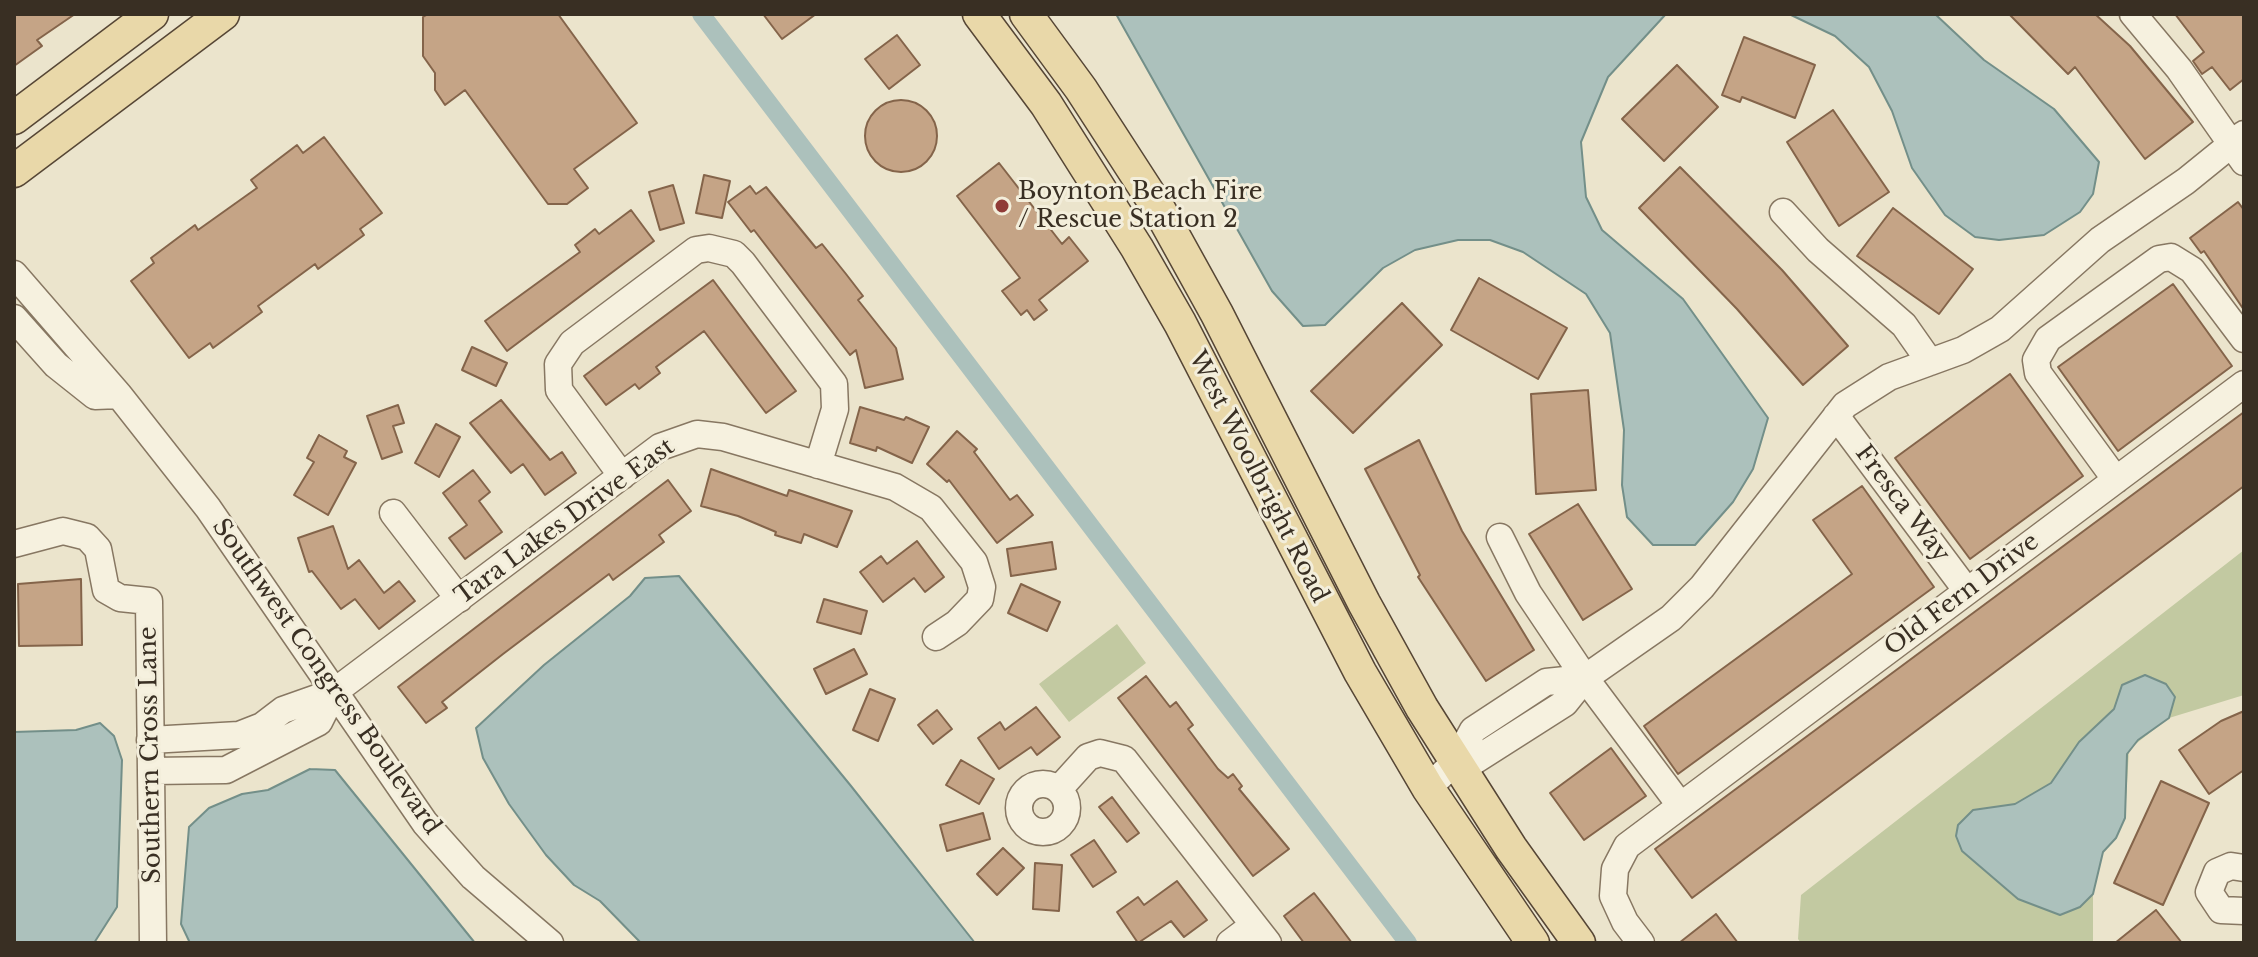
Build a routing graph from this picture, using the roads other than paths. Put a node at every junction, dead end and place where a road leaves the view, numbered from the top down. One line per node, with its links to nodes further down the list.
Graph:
1 (152, 14): 6 (main road)
2 (223, 14): 8 (main road)
3 (979, 14): 31 (main road, West Woolbright Road)
4 (1026, 14): 29 (main road, West Woolbright Road)
5 (2133, 14): 7 (street)
6 (14, 118)
7 (2240, 147): 13 (street)
8 (14, 171)
9 (1783, 212): 13 (street)
10 (14, 274): 15 (street, Southwest Congress Boulevard)
11 (14, 318): 15 (street)
12 (2244, 339): 19 (street)
13 (1930, 362): 16 (street)
14 (2244, 384): 19 (street, Old Fern Drive)
15 (119, 395): 27 (street, Southwest Congress Boulevard)
16 (1836, 416): 23 (street, Fresca Way); 26 (street)
17 (818, 465): 18 (street, Tara Lakes Drive East); 18 (street); 25 (street, Tara Lakes Drive East)
18 (622, 476): 24 (street, Tara Lakes Drive East)
19 (2116, 480): 23 (street, Old Fern Drive)
20 (393, 513): 24 (street)
21 (1500, 537): 26 (street)
22 (14, 544): 28 (street, Southern Cross Lane)
23 (1967, 591): 33 (street, Old Fern Drive)
24 (459, 599): 27 (street, Tara Lakes Drive East)
25 (936, 637)
26 (1585, 678): 29 (street); 33 (street)
27 (334, 692): 28 (street, Tara Lakes Drive East); 30 (street, Tara Lakes Drive East); 38 (street, Southwest Congress Boulevard)
28 (150, 740): 30 (street, Southern Cross Lane)
29 (1456, 761): 31 (street); 41 (main road, West Woolbright Road)
30 (151, 771): 37 (street, Southern Cross Lane)
31 (1428, 788): 40 (main road, West Woolbright Road)
32 (1059, 789): 36 (street)
33 (1680, 805): 42 (street, Old Fern Drive)
34 (2244, 868): 35 (street)
35 (2244, 911)
36 (1261, 934): 39 (street)
37 (153, 943)
38 (550, 943)
39 (1230, 943)
40 (1533, 943)
41 (1579, 943)
42 (1641, 943)

